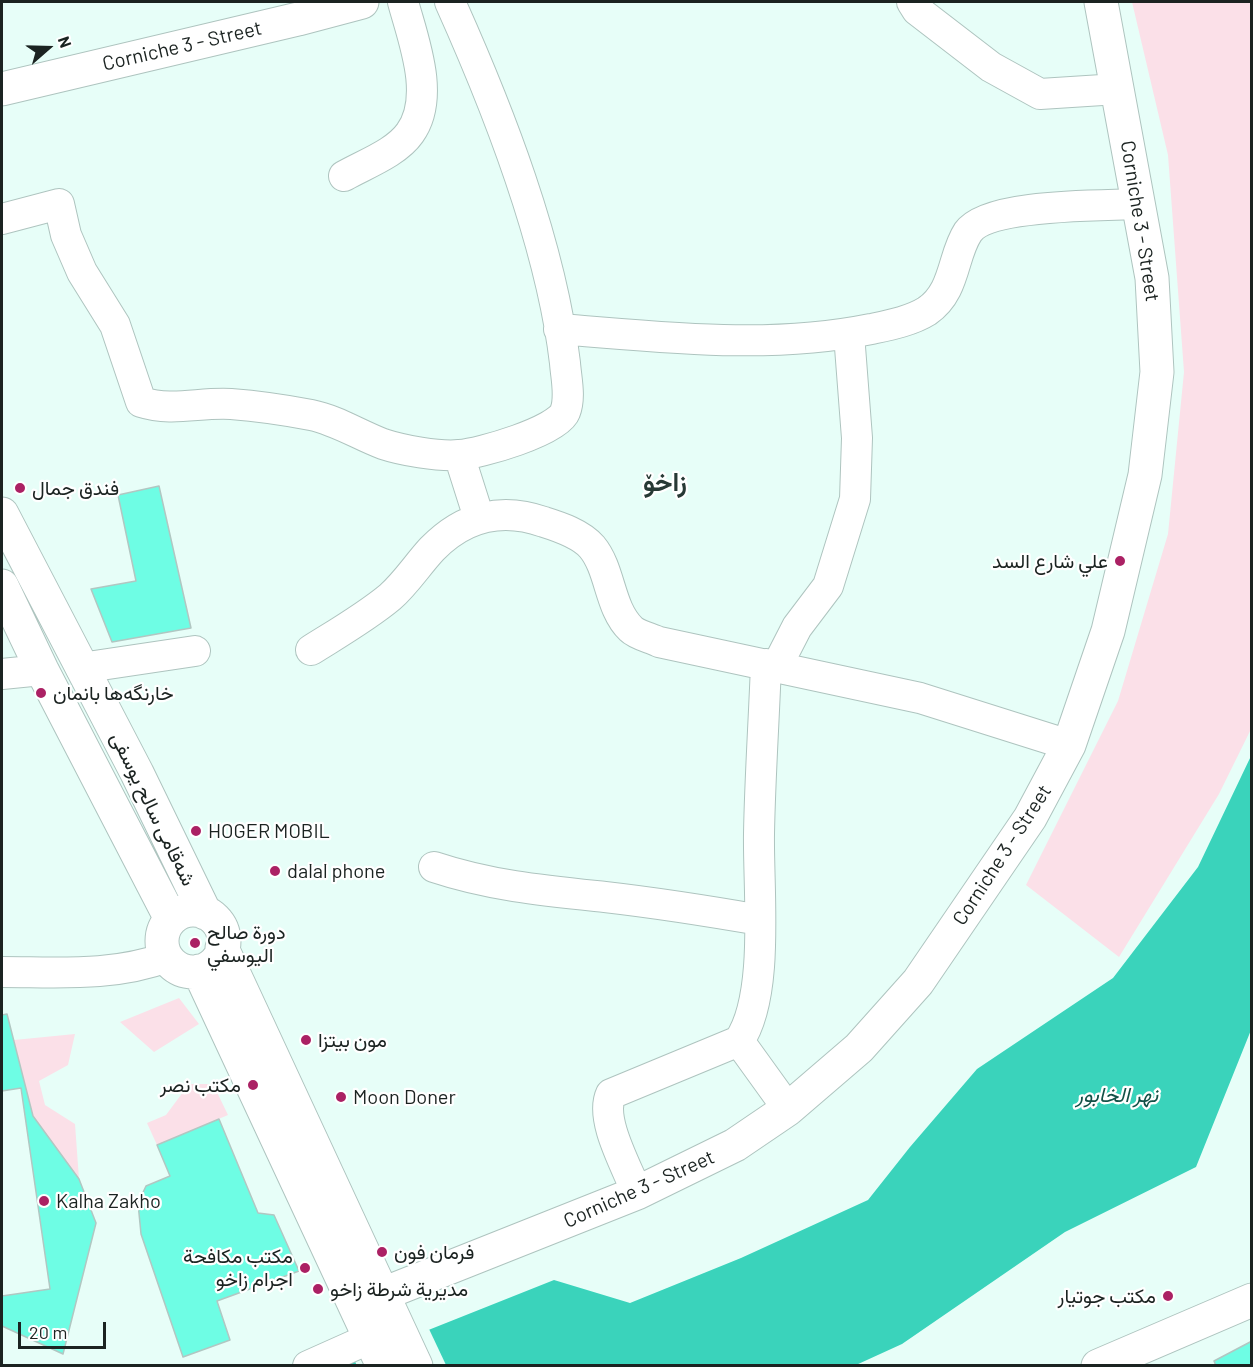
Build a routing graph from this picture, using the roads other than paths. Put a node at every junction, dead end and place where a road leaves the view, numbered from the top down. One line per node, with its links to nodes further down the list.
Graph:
1 (362, 2): 6 (street, Corniche 3 - Street)
2 (403, 2): 8 (street)
3 (450, 2): 11 (street)
4 (912, 2): 7 (street)
5 (1101, 2): 7 (street, Corniche 3 - Street)
6 (2, 88)
7 (1118, 89): 9 (street, Corniche 3 - Street)
8 (344, 176)
9 (1139, 204): 12 (street); 23 (street, Corniche 3 - Street)
10 (2, 219): 13 (street)
11 (560, 328): 12 (street); 13 (street)
12 (849, 334): 19 (street)
13 (459, 455): 15 (street)
14 (2, 514): 20 (street, شەقامی سالح یوسفی)
15 (479, 518): 17 (street); 19 (street)
16 (2, 586): 21 (street, شەقامی سالح یوسفی)
17 (311, 650)
18 (195, 651): 20 (street)
19 (771, 665): 23 (street); 27 (street)
20 (81, 668): 25 (street, شەقامی سالح یوسفی)
21 (42, 670): 22 (street); 26 (street, شەقامی سالح یوسفی)
22 (2, 674)
23 (1069, 745): 33 (street, Corniche 3 - Street)
24 (434, 867): 27 (street)
25 (204, 912): 26 (street); 28 (street)
26 (171, 919): 29 (street)
27 (760, 920): 32 (street)
28 (222, 948): 30 (street); 35 (street)
29 (167, 957): 30 (street); 31 (street)
30 (200, 970): 37 (street)
31 (2, 972)
32 (739, 1041): 33 (street); 34 (street)
33 (788, 1109): 34 (street, Corniche 3 - Street)
34 (637, 1193): 35 (street, Corniche 3 - Street)
35 (382, 1294): 37 (street)
36 (1251, 1300): 40 (street)
37 (386, 1343): 38 (street); 39 (street)
38 (308, 1365)
39 (416, 1365)
40 (1098, 1365)

